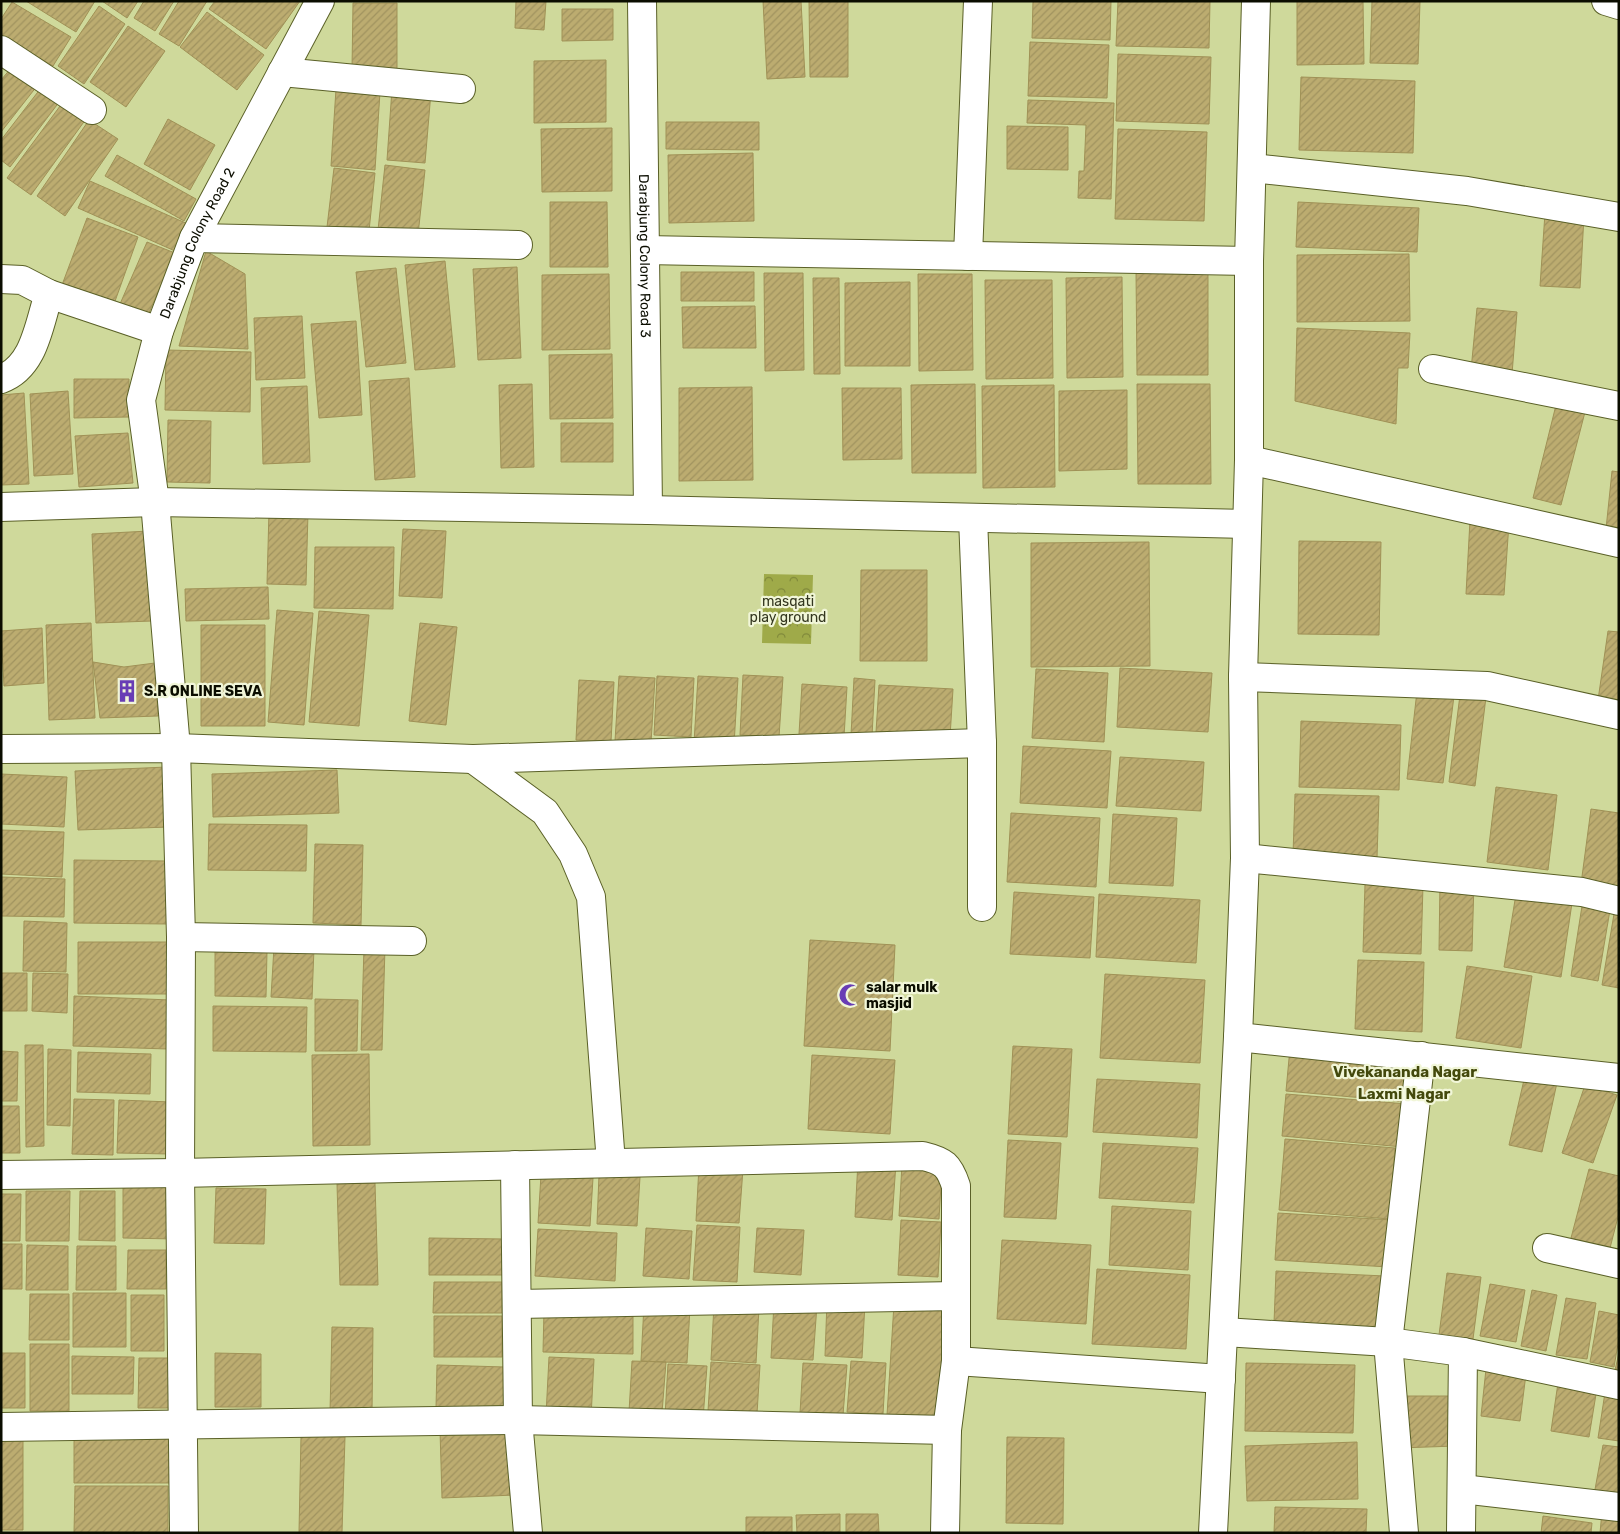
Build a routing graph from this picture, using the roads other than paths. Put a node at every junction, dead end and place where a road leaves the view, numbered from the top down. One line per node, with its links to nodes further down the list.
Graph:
1 (320, 1): 8 (street, Darabjung Colony Road 2)
2 (642, 1): 15 (street, Darabjung Colony Road 3)
3 (978, 1): 16 (street)
4 (1256, 1): 11 (street)
5 (1606, 1): 6 (street)
6 (1619, 5)
7 (1, 50): 10 (street)
8 (282, 72): 9 (street); 13 (street, Darabjung Colony Road 2)
9 (461, 89)
10 (92, 110)
11 (1252, 168): 12 (street); 17 (street)
12 (1619, 217)
13 (194, 238): 14 (street); 20 (street, Darabjung Colony Road 2)
14 (518, 245)
15 (645, 250): 16 (street); 27 (street, Darabjung Colony Road 3)
16 (968, 256): 17 (street)
17 (1249, 261): 24 (street)
18 (1, 280): 19 (street)
19 (49, 294): 20 (street); 22 (street)
20 (159, 331): 25 (street, Darabjung Colony Road 2)
21 (1433, 369): 23 (street)
22 (1, 379)
23 (1619, 406)
24 (1249, 460): 29 (street); 30 (street)
25 (155, 502): 26 (street); 27 (street); 34 (street, Darabjung Colony Road 2)
26 (1, 507)
27 (648, 510): 28 (street)
28 (973, 518): 29 (street); 33 (street)
29 (1247, 524): 31 (street)
30 (1619, 543)
31 (1243, 677): 32 (street); 37 (street)
32 (1619, 715)
33 (982, 743): 36 (street); 39 (street)
34 (176, 748): 35 (street); 36 (street); 40 (street, Darabjung Colony Road 2)
35 (1, 749)
36 (473, 759): 45 (street)
37 (1245, 858): 38 (street); 42 (street)
38 (1619, 901)
39 (982, 907)
40 (181, 937): 41 (street); 47 (street, Darabjung Colony Road 2)
41 (412, 941)
42 (1238, 1037): 43 (street); 53 (street)
43 (1421, 1056): 44 (street); 54 (street)
44 (1619, 1078)
45 (611, 1163): 46 (street); 51 (street)
46 (514, 1165): 47 (street); 52 (street)
47 (180, 1173): 48 (street); 60 (street, Darabjung Colony Road 2)
48 (1, 1175)
49 (1547, 1248): 50 (street)
50 (1619, 1264)
51 (956, 1296): 52 (street); 56 (street)
52 (517, 1304): 59 (street)
53 (1224, 1332): 54 (street); 57 (street)
54 (1388, 1342): 55 (street); 69 (street)
55 (1463, 1352): 58 (street); 63 (street)
56 (956, 1361): 57 (street); 62 (street)
57 (1221, 1379): 68 (street)
58 (1619, 1385)
59 (518, 1420): 60 (street); 62 (street); 66 (street)
60 (183, 1424): 61 (street); 65 (street, Darabjung Colony Road 2)
61 (1, 1427)
62 (947, 1430): 67 (street)
63 (1462, 1489): 64 (street); 70 (street)
64 (1619, 1507)
65 (184, 1533)
66 (528, 1533)
67 (945, 1533)
68 (1213, 1533)
69 (1404, 1533)
70 (1461, 1533)

